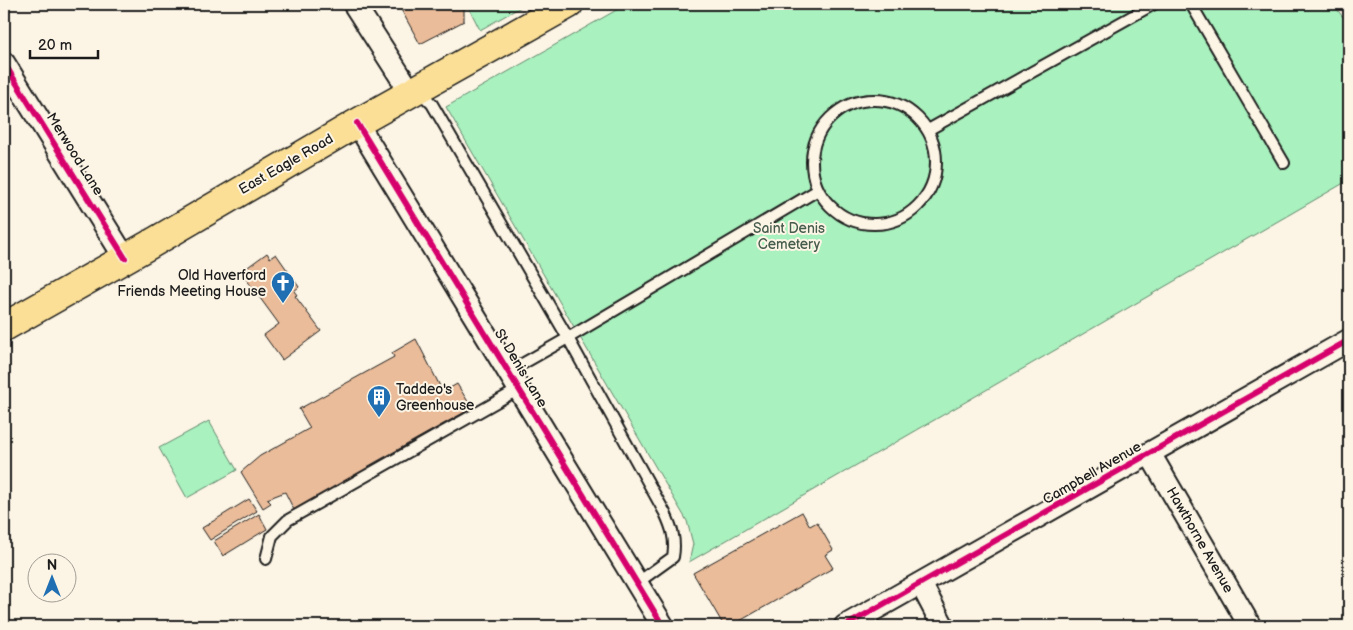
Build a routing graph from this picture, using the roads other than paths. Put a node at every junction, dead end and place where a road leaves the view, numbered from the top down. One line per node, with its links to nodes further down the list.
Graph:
1 (354, 4): 6 (street)
2 (569, 4): 6 (main road, East Eagle Road)
3 (1154, 4): 8 (lane)
4 (1191, 4): 9 (lane)
5 (4, 63): 11 (street, Merwood Lane)
6 (411, 93): 7 (main road, East Eagle Road); 13 (lane)
7 (357, 123): 11 (main road, East Eagle Road); 15 (street, St Denis Lane)
8 (928, 130): 10 (lane); 10 (lane)
9 (1284, 164)
10 (818, 190): 13 (lane)
11 (125, 258): 12 (main road, East Eagle Road)
12 (4, 327)
13 (568, 338): 15 (lane); 18 (lane)
14 (1349, 340): 16 (street, Campbell Avenue)
15 (513, 380): 17 (lane); 18 (street, St Denis Lane)
16 (1150, 454): 19 (street, Campbell Avenue); 23 (street, Hawthorne Avenue)
17 (266, 559)
18 (637, 583): 20 (street, St Denis Lane)
19 (921, 584): 21 (street, Campbell Avenue); 22 (street)
20 (663, 626)
21 (845, 626)
22 (943, 626)
23 (1250, 626)

